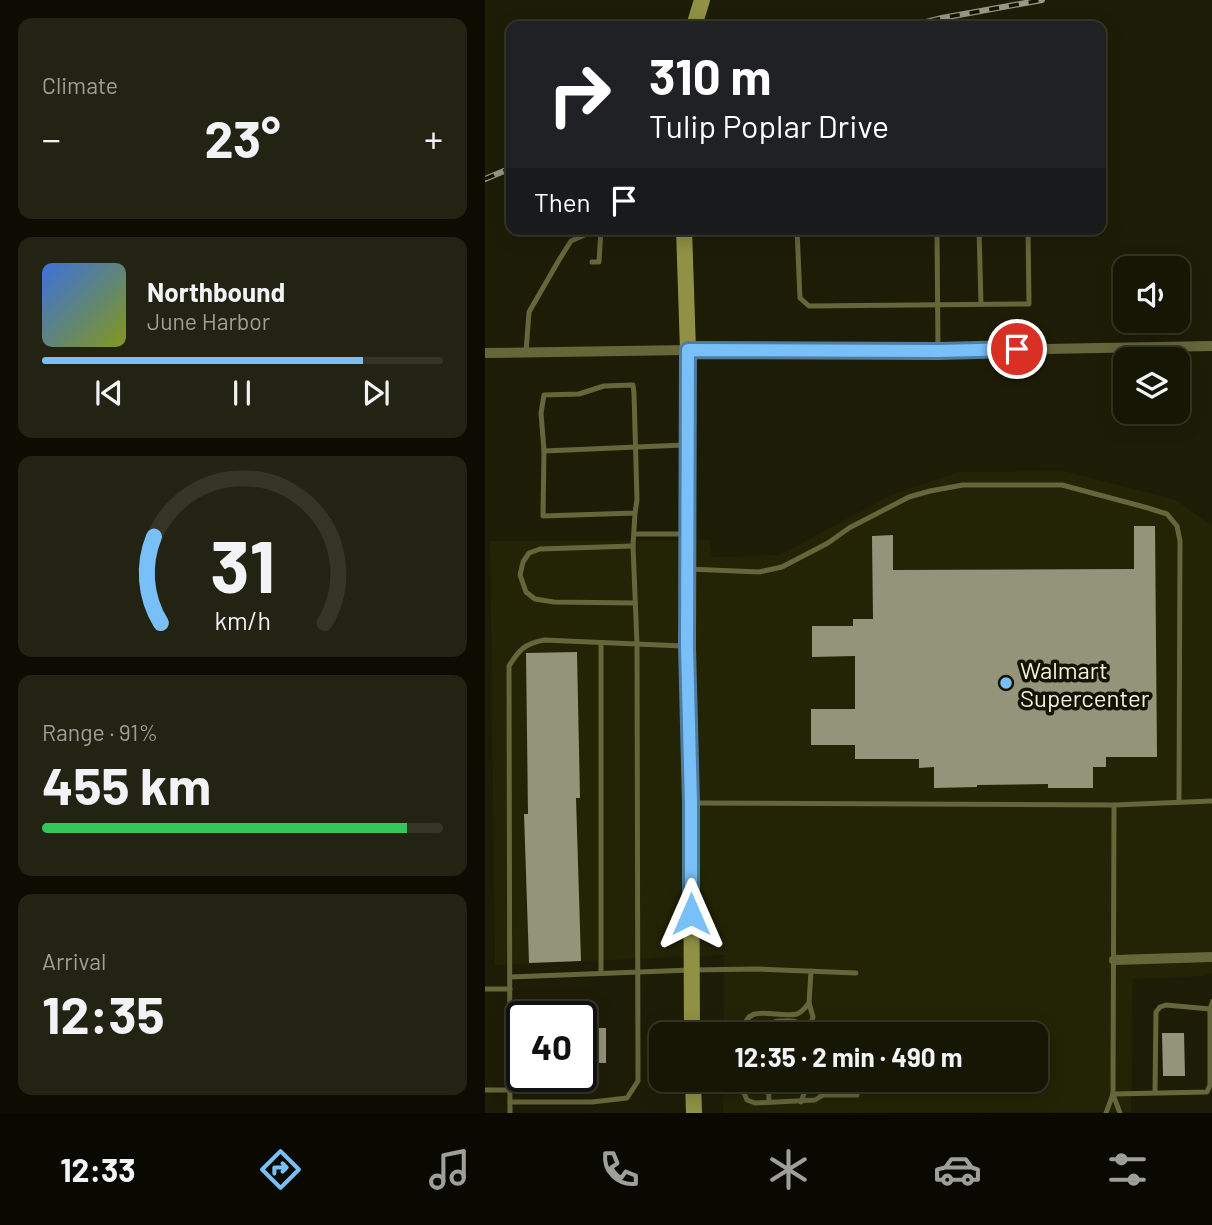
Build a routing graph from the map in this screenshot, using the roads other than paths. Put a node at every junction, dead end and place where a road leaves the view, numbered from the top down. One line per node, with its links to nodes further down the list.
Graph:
1 (703, 0): 2 (street)
2 (696, 21)
3 (585, 235): 10 (lane)
4 (599, 235): 12 (lane)
5 (685, 235): 16 (street)
6 (797, 235): 14 (lane)
7 (937, 235): 14 (lane)
8 (979, 235): 13 (lane)
9 (1028, 235): 13 (lane)
10 (559, 260): 11 (lane); 18 (lane)
11 (569, 261)
12 (592, 262)
13 (981, 304): 14 (lane)
14 (937, 305): 17 (lane)
15 (1212, 346): 17 (street)
16 (688, 350): 17 (street); 18 (street); 20 (street)
17 (938, 351)
18 (526, 352): 19 (street)
19 (485, 353)
20 (688, 444): 21 (lane); 25 (street)
21 (635, 447): 22 (lane); 22 (lane); 23 (lane)
22 (544, 450): 23 (lane)
23 (635, 513): 24 (lane)
24 (634, 534): 25 (lane); 26 (lane)
25 (687, 534): 27 (street)
26 (633, 546): 28 (lane); 28 (lane)
27 (687, 569): 31 (street); 33 (lane)
28 (635, 603): 30 (lane)
29 (601, 643): 30 (lane); 41 (lane); 43 (lane)
30 (637, 644): 31 (lane); 39 (lane)
31 (687, 647): 34 (street)
32 (1212, 801): 33 (lane)
33 (1179, 802): 35 (lane)
34 (691, 803): 35 (lane); 38 (street)
35 (1114, 805): 37 (lane)
36 (1212, 957): 37 (street)
37 (1114, 960): 66 (lane)
38 (691, 970): 39 (lane); 40 (lane); 51 (street)
39 (638, 971): 41 (lane); 69 (lane)
40 (811, 971): 42 (lane); 48 (lane)
41 (601, 973): 43 (lane)
42 (855, 973)
43 (510, 977): 45 (lane)
44 (485, 989): 45 (lane)
45 (510, 989): 46 (lane)
46 (510, 1001)
47 (1212, 1001): 49 (lane)
48 (809, 1003): 50 (lane); 56 (lane)
49 (1210, 1009): 65 (lane); 65 (lane)
50 (798, 1014): 52 (lane); 55 (lane)
51 (692, 1022)
52 (745, 1022)
53 (775, 1022): 54 (lane)
54 (797, 1022)
55 (806, 1022)
56 (811, 1022)
57 (485, 1090): 58 (lane)
58 (506, 1090)
59 (510, 1092): 69 (lane)
60 (693, 1092): 73 (street)
61 (744, 1092): 70 (lane)
62 (769, 1092): 70 (lane)
63 (805, 1092): 71 (lane)
64 (820, 1092): 67 (lane)
65 (1155, 1093): 66 (lane)
66 (1113, 1094): 74 (lane); 75 (lane)
67 (823, 1095): 68 (lane); 71 (lane)
68 (857, 1095)
69 (510, 1102): 72 (lane)
70 (769, 1102): 71 (lane)
71 (801, 1102)
72 (510, 1113)
73 (694, 1113)
74 (1106, 1113)
75 (1120, 1113)

